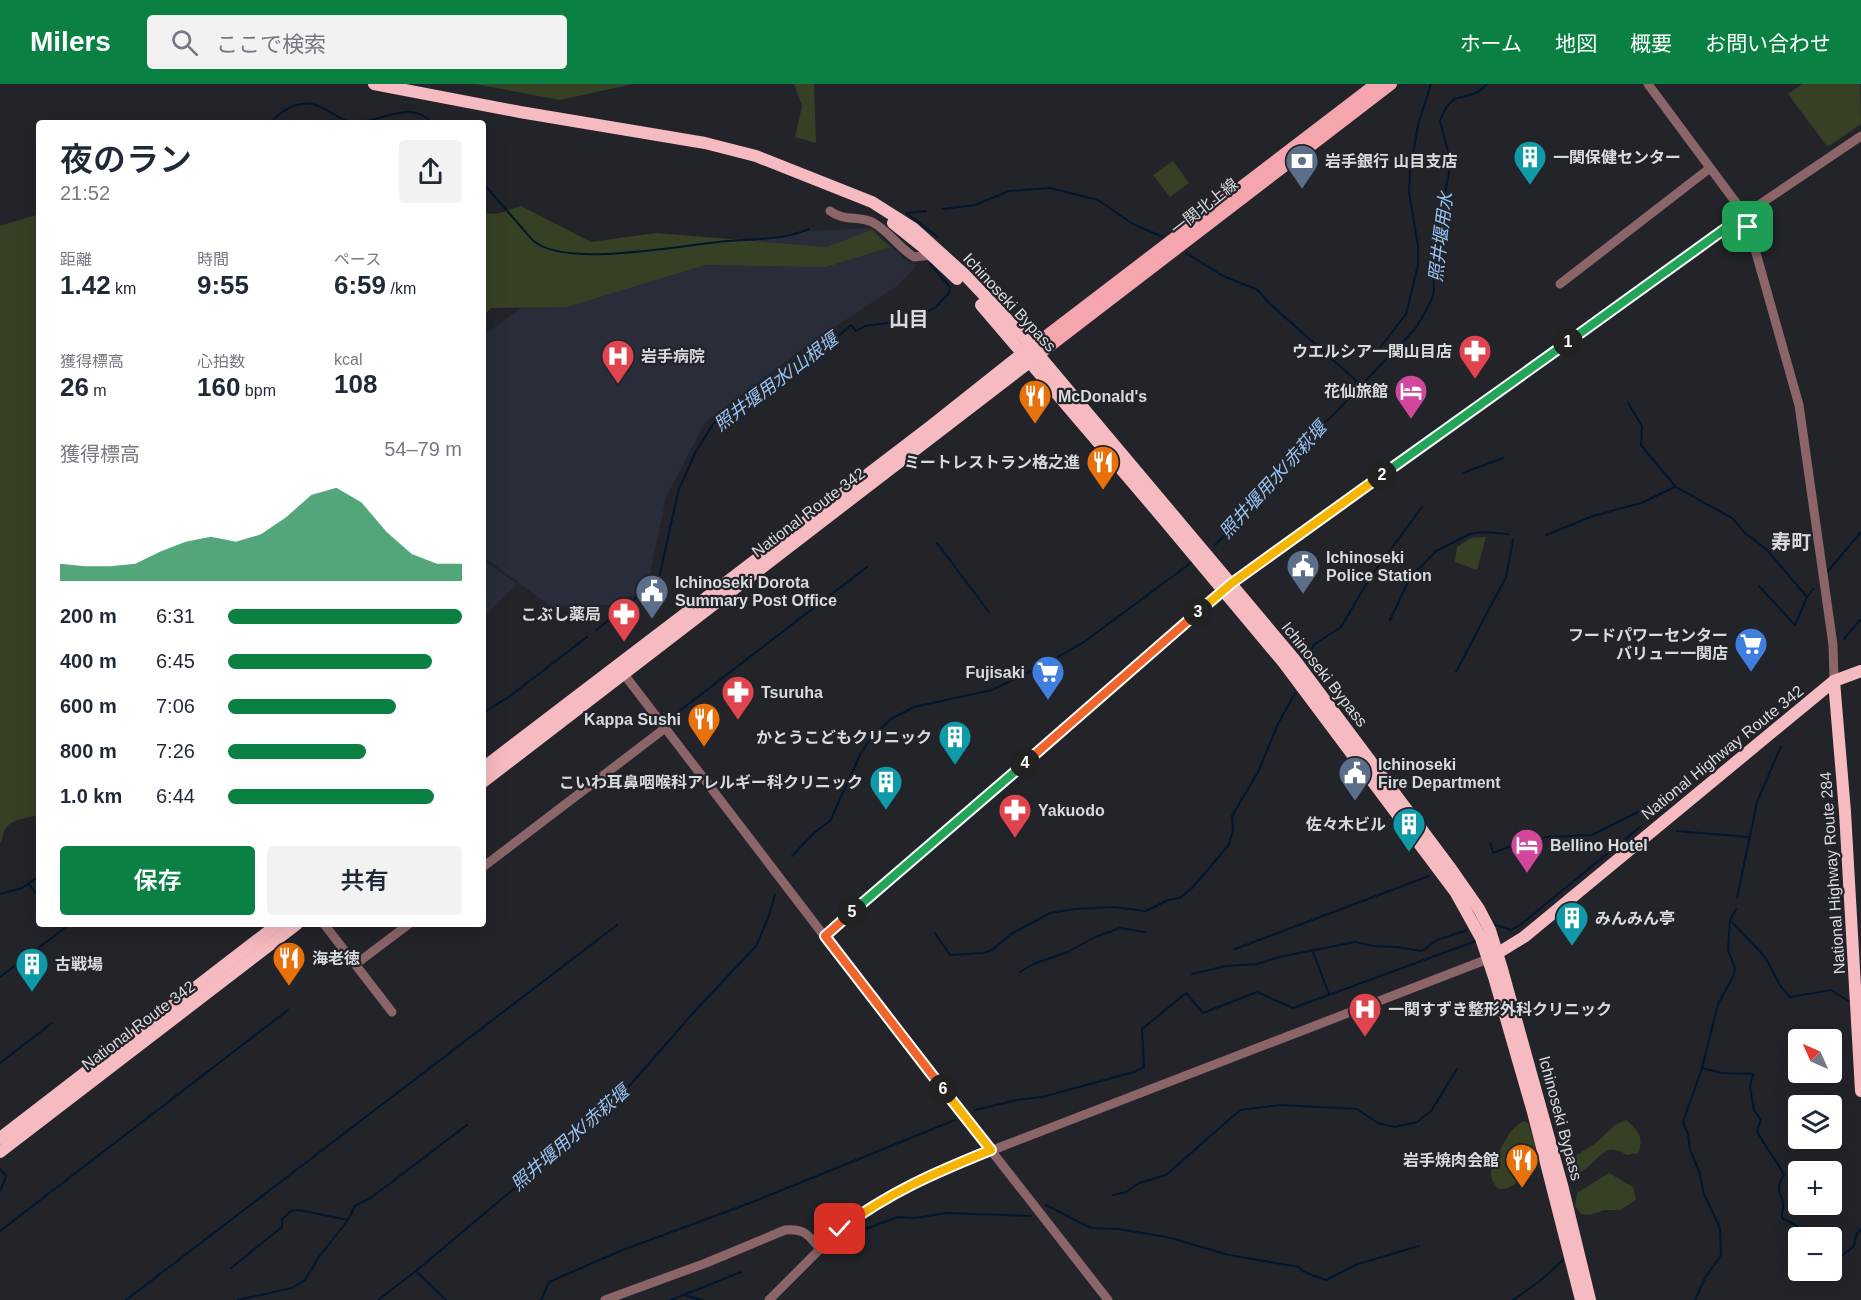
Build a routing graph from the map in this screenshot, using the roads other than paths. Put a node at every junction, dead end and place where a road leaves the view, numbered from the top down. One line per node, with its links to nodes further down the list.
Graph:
1 (374, 84): 7 (highway, Ichinoseki Bypass)
2 (1376, 84): 12 (main road, 一関北上線)
3 (1391, 84): 12 (main road, 一関北上線)
4 (1648, 84): 6 (street)
5 (1861, 136): 9 (street)
6 (1710, 168): 9 (street); 11 (street)
7 (842, 190): 10 (highway, Ichinoseki Bypass); 12 (highway, Ichinoseki Bypass)
8 (830, 211): 10 (street)
9 (1744, 215): 13 (street); 16 (street)
10 (933, 255): 12 (highway, Ichinoseki Bypass)
11 (1560, 285)
12 (1031, 354): 13 (highway, Ichinoseki Bypass); 14 (highway, National Route 342)
13 (1228, 587): 25 (street); 26 (highway, Ichinoseki Bypass)
14 (620, 669): 17 (street); 18 (highway, National Route 342); 19 (highway, National Route 342)
15 (1861, 671): 16 (highway)
16 (1834, 681): 26 (highway, National Highway Route 342); 29 (highway, National Highway Route 284)
17 (664, 729): 20 (street); 25 (street)
18 (486, 766)
19 (486, 780)
20 (486, 865)
21 (274, 927): 30 (highway, National Route 342)
22 (293, 927): 32 (highway, National Route 342)
23 (326, 927): 27 (street)
24 (405, 927): 27 (street)
25 (825, 936): 31 (street)
26 (1493, 956): 31 (street); 37 (highway, Ichinoseki Bypass); 38 (highway, Ichinoseki Bypass)
27 (356, 964): 28 (street)
28 (392, 1012)
29 (1861, 1091)
30 (0, 1138)
31 (991, 1150): 33 (street); 36 (street)
32 (0, 1152)
33 (819, 1248): 34 (street); 35 (street)
34 (605, 1300)
35 (769, 1300)
36 (1108, 1300)
37 (1581, 1300)
38 (1590, 1300)

